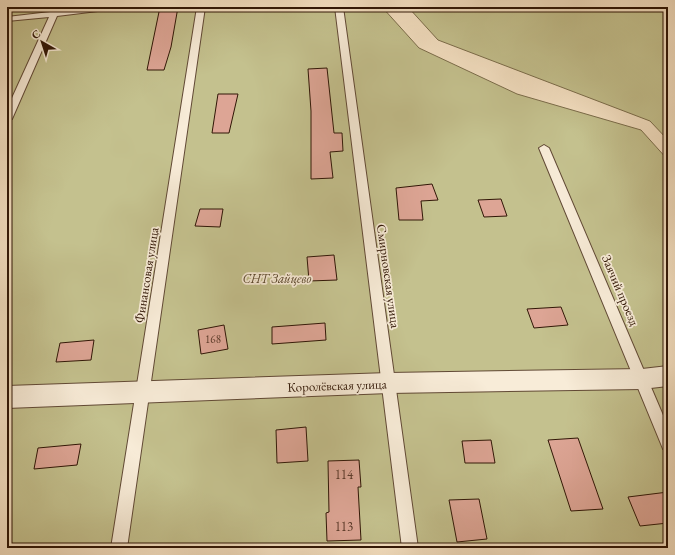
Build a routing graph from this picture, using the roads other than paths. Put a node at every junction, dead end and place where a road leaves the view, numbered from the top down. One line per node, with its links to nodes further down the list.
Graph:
1 (114, 7): 4 (lane)
2 (201, 7): 11 (lane, Финансовая улица)
3 (339, 7): 10 (lane, Смирновская улица)
4 (54, 14): 5 (lane); 6 (lane)
5 (7, 19)
6 (7, 119)
7 (544, 148): 9 (lane, Заячий проезд)
8 (668, 376): 9 (street, Королёвская улица)
9 (642, 379): 10 (street, Королёвская улица); 13 (lane, Заячий проезд)
10 (389, 383): 11 (street, Королёвская улица); 15 (lane, Смирновская улица)
11 (142, 391): 12 (street, Королёвская улица); 14 (lane, Финансовая улица)
12 (7, 397)
13 (668, 444)
14 (119, 548)
15 (410, 548)

